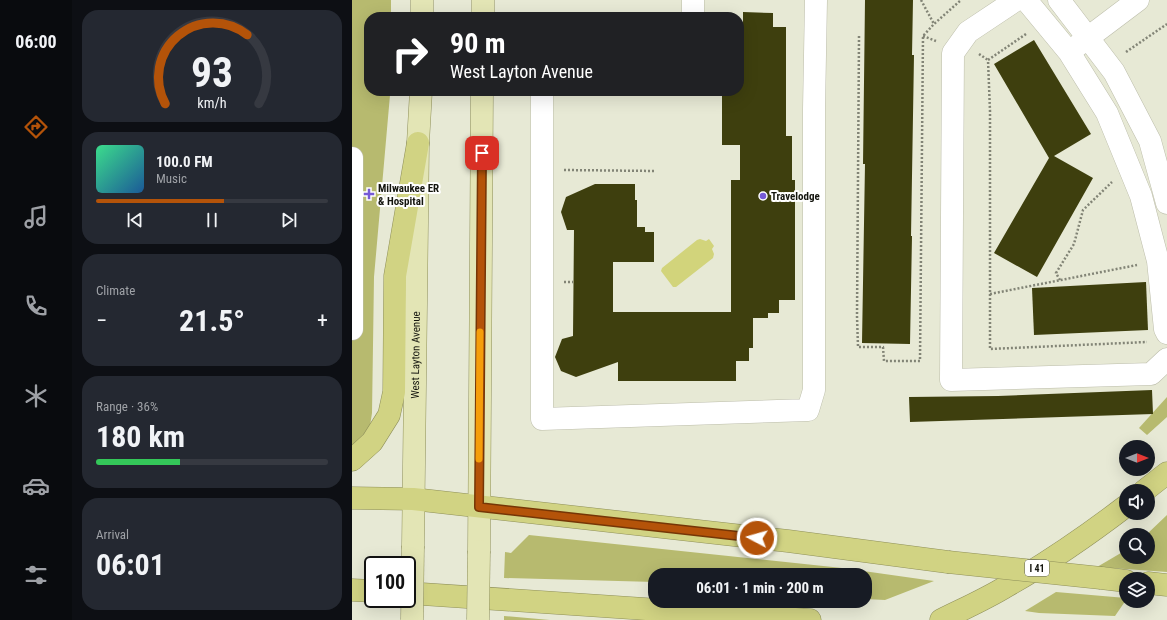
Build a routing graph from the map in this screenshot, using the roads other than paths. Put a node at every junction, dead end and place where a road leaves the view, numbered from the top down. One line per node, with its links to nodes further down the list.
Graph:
1 (422, 0): 9 (main road)
2 (483, 0): 10 (main road)
3 (693, 0): 11 (lane)
4 (816, 0): 16 (lane)
5 (1016, 0): 24 (lane)
6 (1026, 0): 13 (lane)
7 (1059, 0): 12 (lane)
8 (1138, 0): 12 (lane)
9 (422, 12)
10 (483, 12)
11 (693, 12)
12 (1088, 38): 13 (lane); 19 (lane)
13 (1069, 52): 23 (lane)
14 (421, 96): 17 (main road, West Layton Avenue)
15 (482, 96): 30 (main road)
16 (542, 96)
17 (418, 143): 25 (highway); 29 (main road, West Layton Avenue)
18 (352, 158): 20 (lane)
19 (1167, 203)
20 (352, 208): 21 (lane)
21 (352, 302): 22 (lane)
22 (352, 329)
23 (1158, 338)
24 (1167, 359)
25 (352, 460)
26 (1167, 473): 27 (highway)
27 (1153, 484)
28 (352, 498): 29 (highway)
29 (413, 499): 30 (highway); 38 (main road, West Layton Avenue, bridge)
30 (479, 507): 32 (highway, bridge); 39 (main road, bridge)
31 (1119, 511): 41 (highway, I 41)
32 (1119, 580)
33 (1155, 584): 34 (highway)
34 (1167, 585)
35 (352, 590): 36 (highway)
36 (364, 591)
37 (416, 594): 40 (highway)
38 (412, 620)
39 (478, 620)
40 (805, 620)
41 (942, 620)

